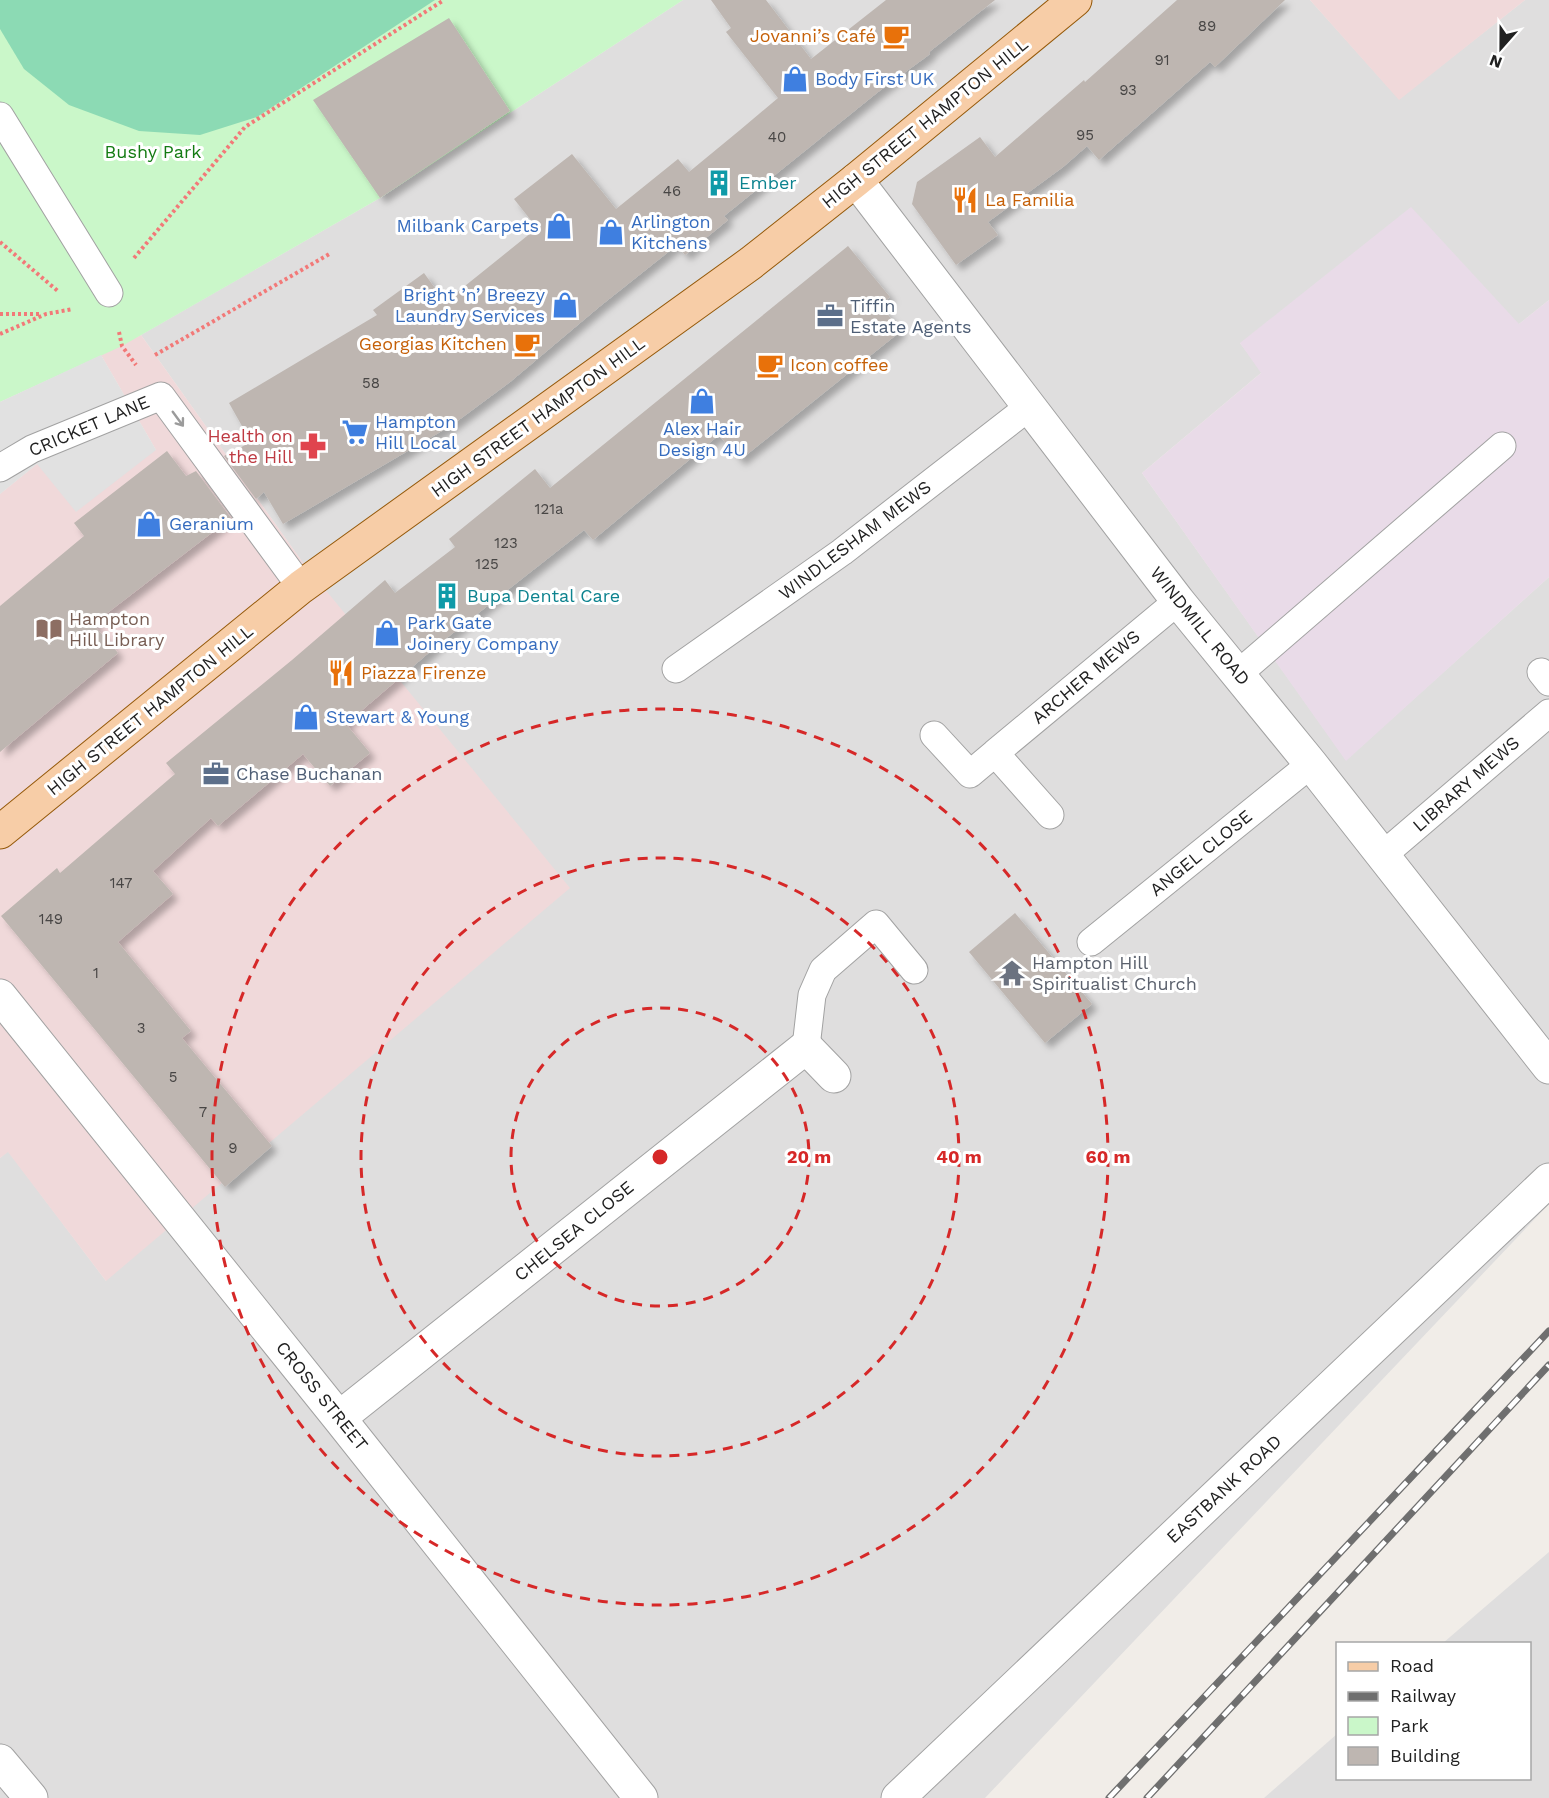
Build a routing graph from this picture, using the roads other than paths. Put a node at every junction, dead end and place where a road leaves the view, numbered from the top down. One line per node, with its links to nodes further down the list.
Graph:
1 (1075, 0): 3 (main road, HIGH STREET HAMPTON HILL)
2 (0, 116): 4 (lane)
3 (856, 180): 5 (street, WINDMILL ROAD); 8 (main road, HIGH STREET HAMPTON HILL)
4 (109, 293)
5 (1030, 406): 9 (street, WINDMILL ROAD); 10 (lane, WINDLESHAM MEWS)
6 (1503, 446): 11 (lane)
7 (0, 468): 8 (lane, CRICKET LANE, one-way to 8)
8 (301, 587): 17 (main road, HIGH STREET HAMPTON HILL)
9 (1178, 601): 11 (street, WINDMILL ROAD); 14 (lane, ARCHER MEWS)
10 (676, 669)
11 (1238, 674): 15 (street, WINDMILL ROAD)
12 (1549, 712): 18 (lane, LIBRARY MEWS)
13 (934, 735): 14 (lane, ARCHER MEWS)
14 (995, 753): 16 (lane)
15 (1311, 764): 18 (street, WINDMILL ROAD); 19 (lane, ANGEL CLOSE)
16 (1050, 815)
17 (0, 832)
18 (1383, 855): 23 (street, WINDMILL ROAD)
19 (1091, 942)
20 (914, 970): 22 (lane)
21 (0, 996): 26 (street, CROSS STREET)
22 (806, 1047): 24 (street); 26 (street, CHELSEA CLOSE)
23 (1547, 1059)
24 (834, 1076)
25 (1549, 1180): 30 (street, EASTBANK ROAD)
26 (339, 1418): 29 (street, CROSS STREET)
27 (0, 1761): 28 (street)
28 (31, 1798)
29 (640, 1798)
30 (898, 1798)

